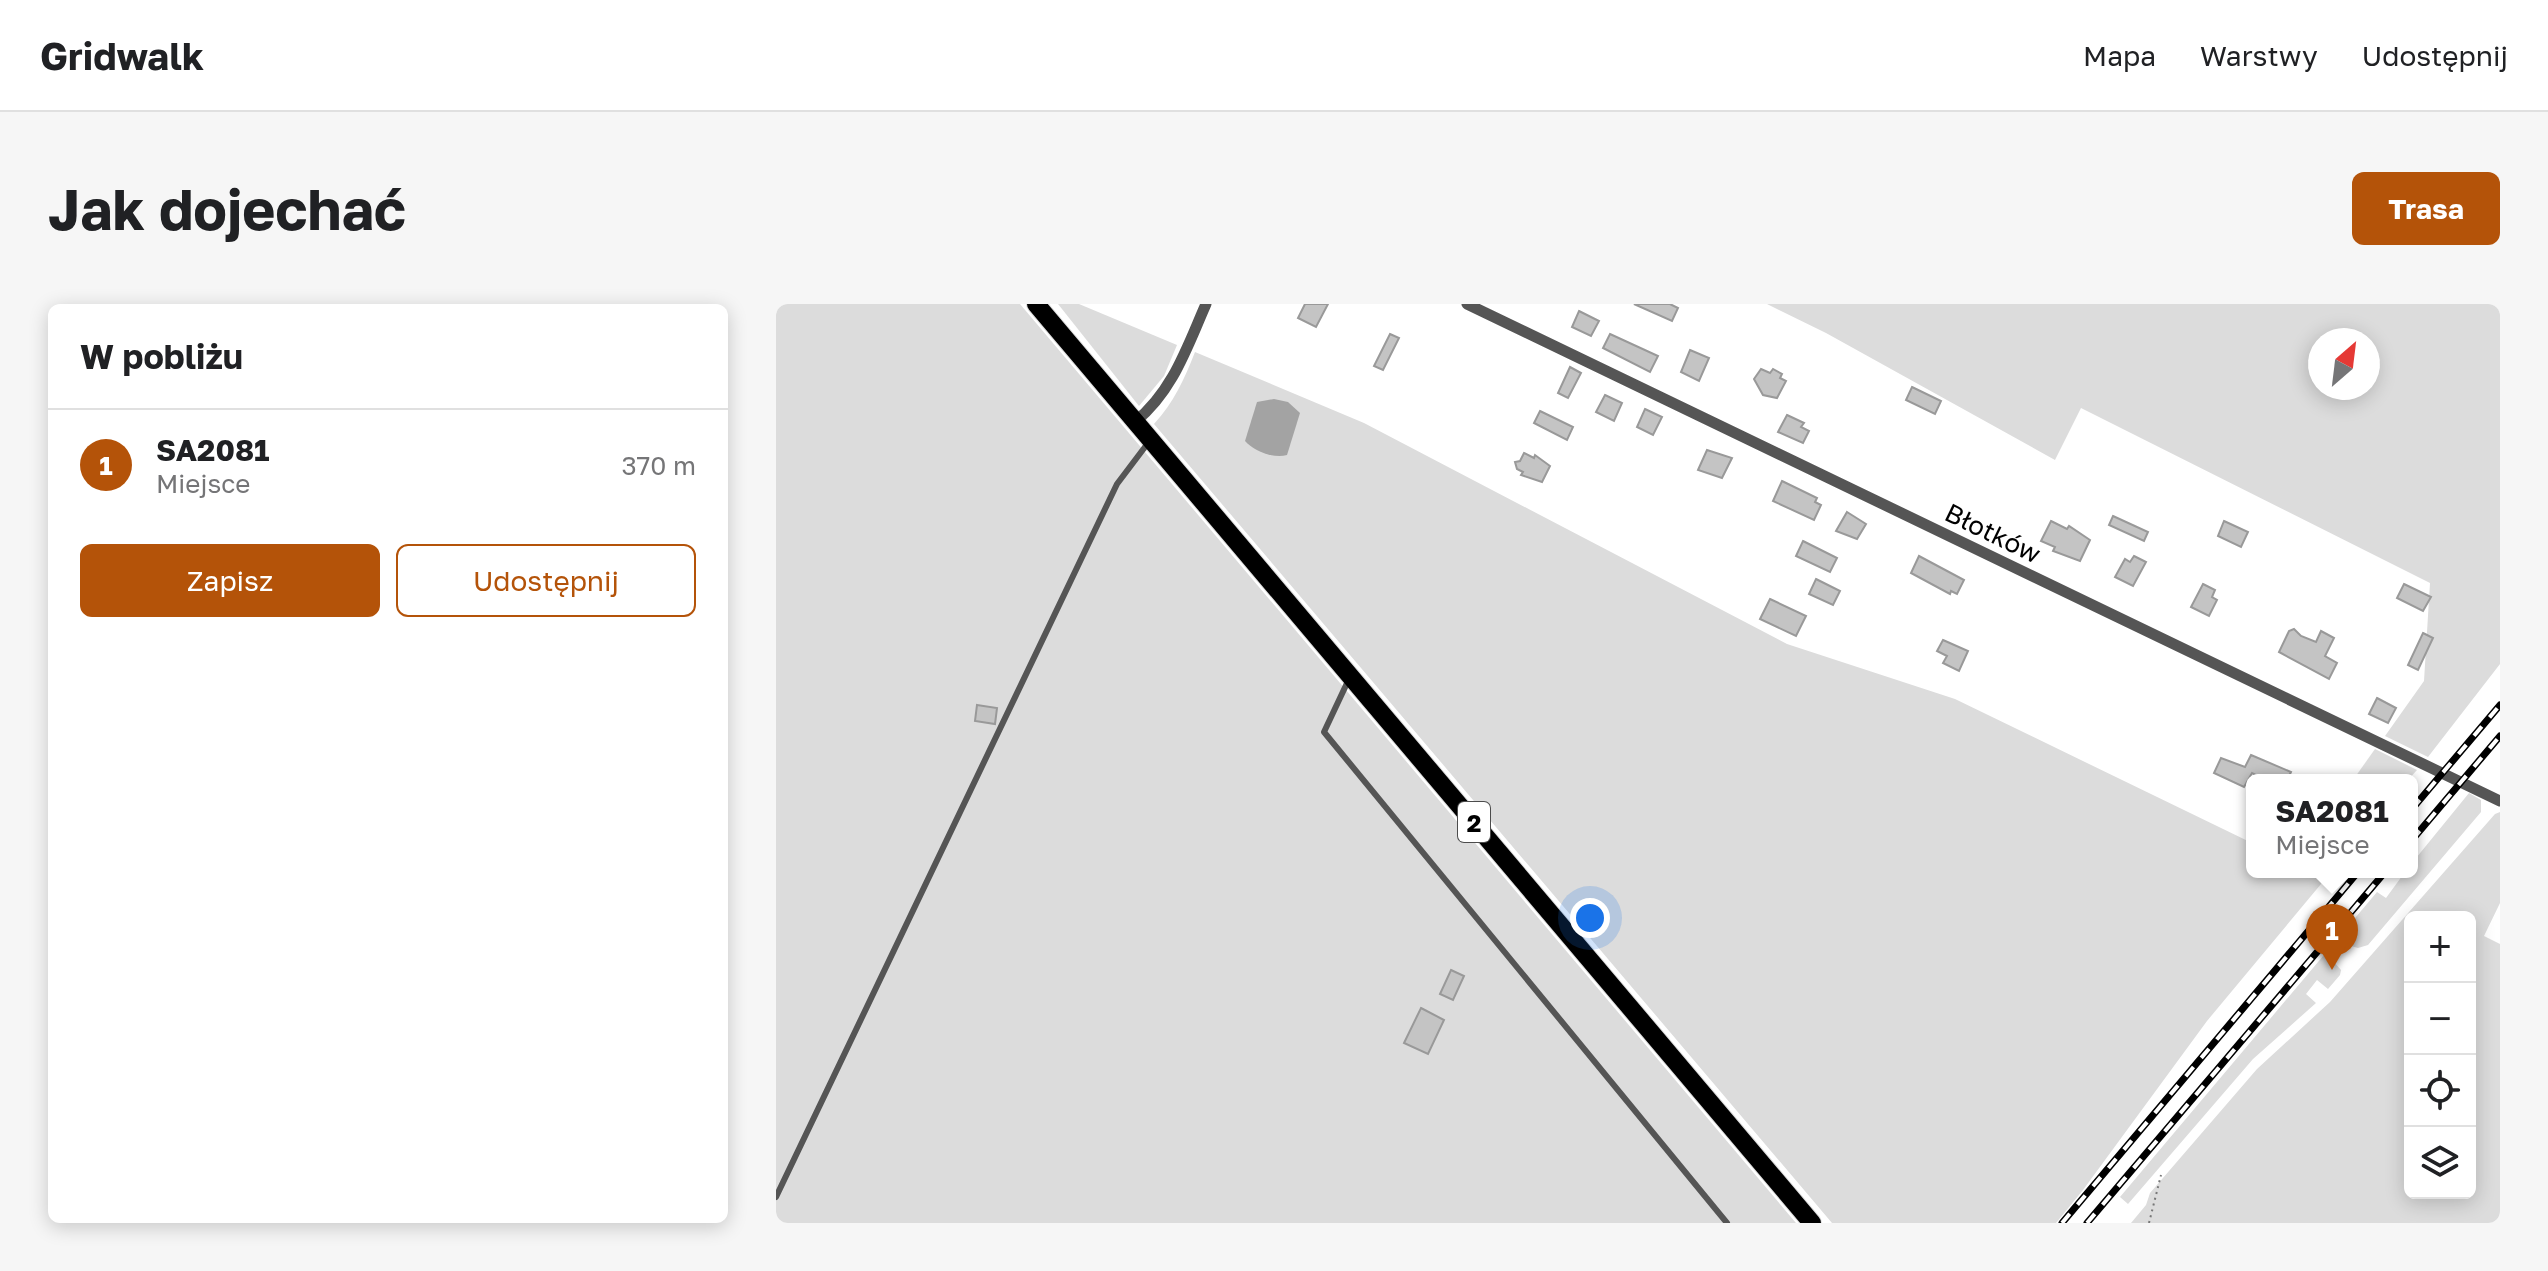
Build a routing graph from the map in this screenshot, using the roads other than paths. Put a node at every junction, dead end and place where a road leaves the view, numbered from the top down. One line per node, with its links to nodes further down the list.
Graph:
1 (1036, 304): 4 (highway, 2)
2 (1206, 304): 4 (street)
3 (1467, 304): 7 (street, Błotków)
4 (1135, 422): 5 (highway, 2)
5 (1151, 440): 6 (highway, 2); 8 (lane)
6 (1350, 678): 9 (lane); 10 (highway, 2)
7 (2500, 801)
8 (776, 1197)
9 (1727, 1223)
10 (1812, 1223)

